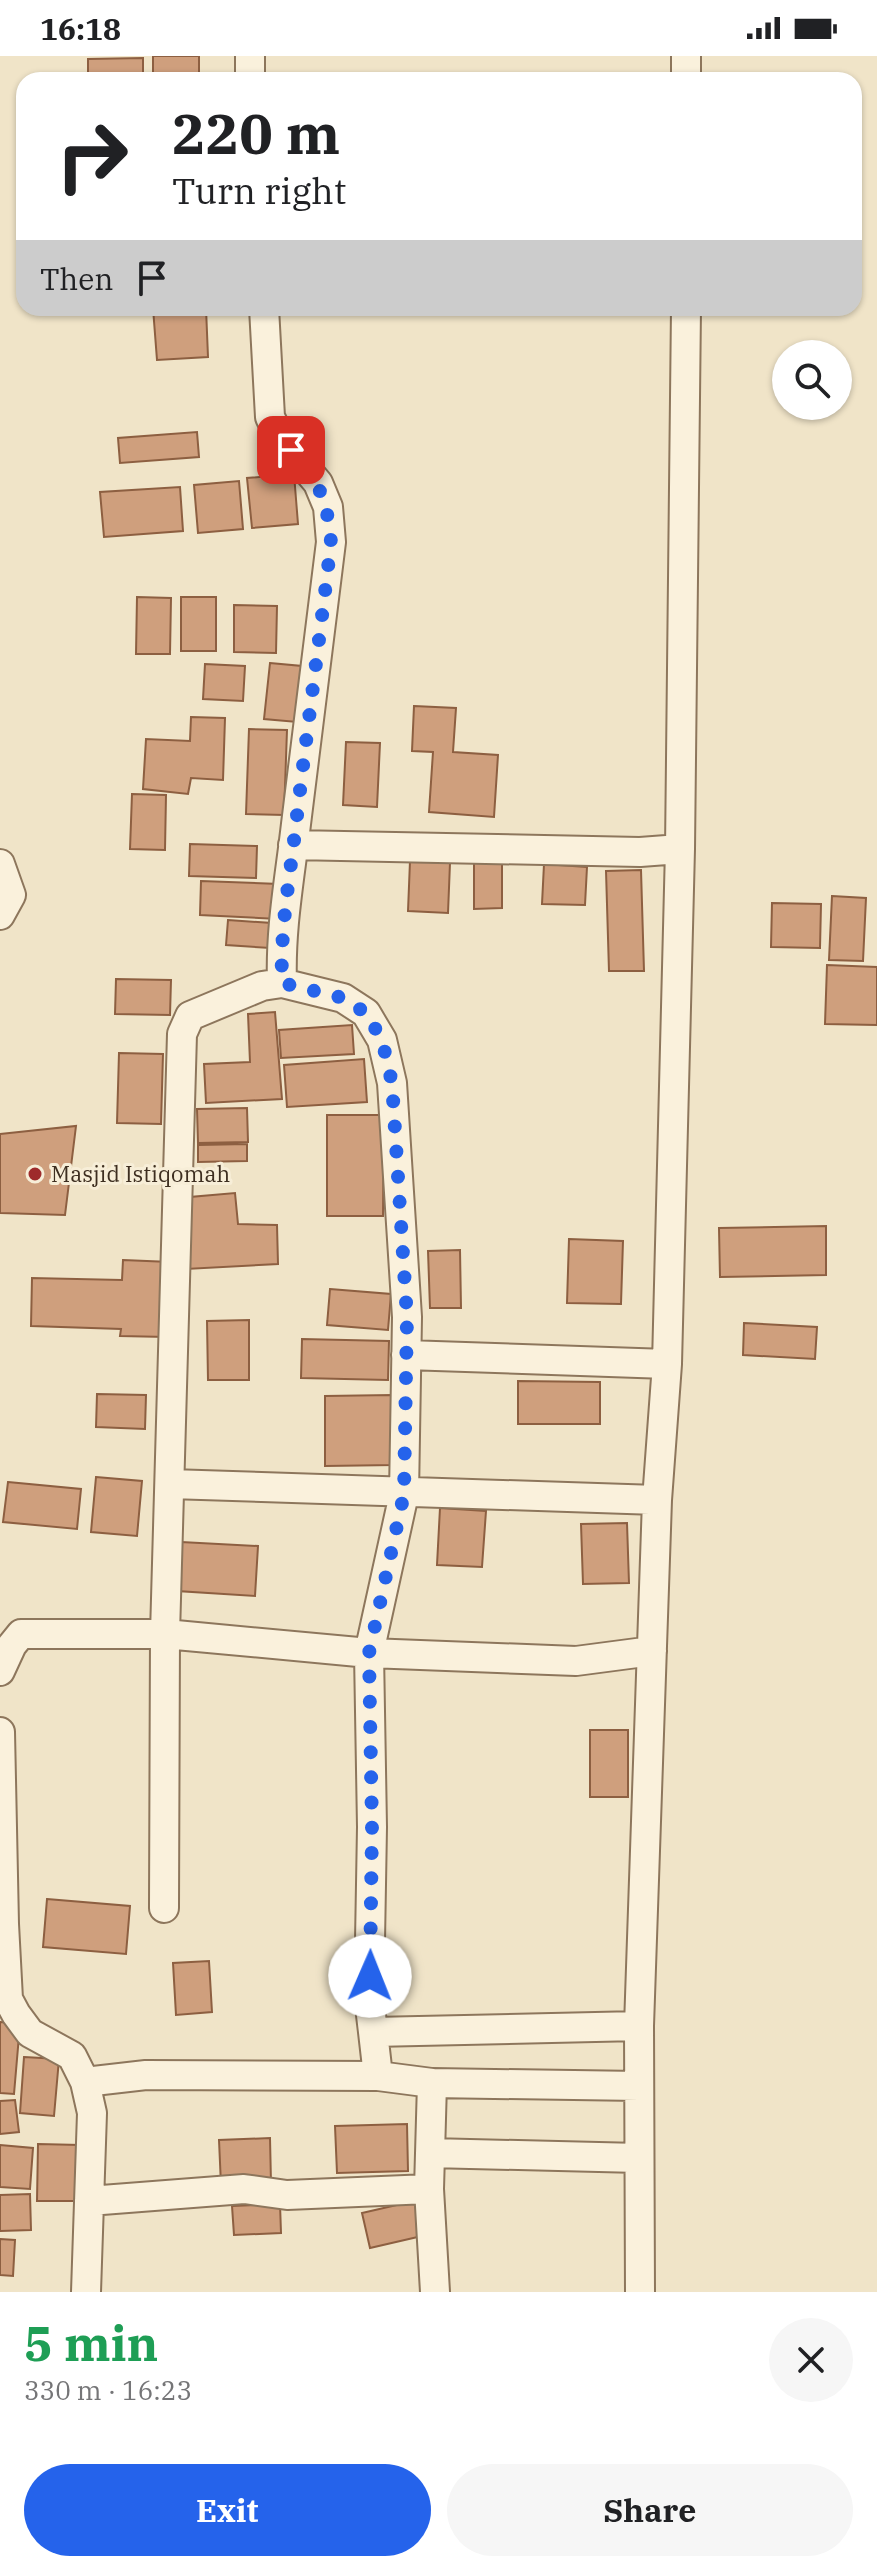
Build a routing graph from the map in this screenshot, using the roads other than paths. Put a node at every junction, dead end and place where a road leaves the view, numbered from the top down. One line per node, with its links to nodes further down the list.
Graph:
1 (264, 316): 3 (street)
2 (686, 316): 4 (street)
3 (293, 845): 4 (street); 7 (street)
4 (680, 849): 9 (street)
5 (0, 864): 6 (street)
6 (0, 915)
7 (282, 983): 8 (street); 10 (street)
8 (406, 1355): 9 (street); 11 (street)
9 (667, 1364): 12 (street)
10 (170, 1484): 11 (street); 13 (street)
11 (404, 1494): 12 (street); 15 (street)
12 (657, 1500): 14 (street)
13 (165, 1634): 15 (street); 16 (street); 18 (street)
14 (652, 1651): 15 (street); 19 (street)
15 (369, 1653): 20 (street)
16 (0, 1671)
17 (0, 1732): 22 (street)
18 (164, 1908)
19 (639, 2026): 20 (street); 24 (street)
20 (373, 2032): 21 (street)
21 (378, 2076): 22 (street); 23 (street)
22 (85, 2082): 28 (street)
23 (432, 2083): 24 (street); 25 (street)
24 (639, 2086): 26 (street)
25 (430, 2153): 26 (street); 27 (street)
26 (639, 2158): 31 (street)
27 (429, 2189): 28 (street); 30 (street)
28 (89, 2201): 29 (street)
29 (86, 2292)
30 (435, 2292)
31 (640, 2292)

